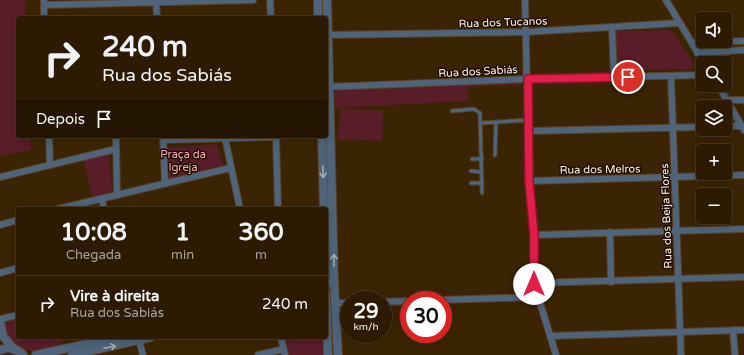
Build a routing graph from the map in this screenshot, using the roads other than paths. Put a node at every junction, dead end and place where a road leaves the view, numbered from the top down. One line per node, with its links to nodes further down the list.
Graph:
1 (253, 0): 8 (street)
2 (270, 0): 11 (street)
3 (318, 0): 12 (street)
4 (327, 0): 13 (street)
5 (525, 0): 16 (street)
6 (666, 0): 14 (street)
7 (44, 2): 8 (street); 9 (street)
8 (157, 2): 10 (street)
9 (44, 16)
10 (157, 16)
11 (271, 16)
12 (318, 16)
13 (327, 16)
14 (680, 23): 15 (street, Rua dos Tucanos); 19 (street)
15 (612, 27): 16 (street, Rua dos Tucanos); 25 (street)
16 (526, 32): 17 (street, Rua dos Tucanos); 26 (street)
17 (328, 35)
18 (744, 41): 19 (street)
19 (692, 43): 21 (street)
20 (744, 50): 21 (street)
21 (697, 53): 22 (street)
22 (699, 56)
23 (696, 75): 24 (street, Rua dos Sabiás)
24 (671, 76): 25 (street, Rua dos Sabiás); 39 (street, Rua dos Beija Flores)
25 (614, 78): 26 (street, Rua dos Sabiás)
26 (528, 79): 27 (street, Rua dos Sabiás); 34 (street)
27 (328, 86): 81 (street, one-way to 27)
28 (723, 92): 29 (street)
29 (728, 100)
30 (732, 100): 31 (street)
31 (744, 100)
32 (732, 107): 40 (street)
33 (452, 111): 35 (lane)
34 (528, 120): 36 (lane); 41 (street)
35 (481, 122): 36 (lane); 50 (lane)
36 (496, 122): 49 (lane)
37 (696, 127): 39 (street)
38 (732, 127): 40 (street)
39 (673, 128): 41 (street); 58 (street, Rua dos Beija Flores)
40 (743, 128)
41 (529, 131): 59 (street)
42 (49, 138): 52 (street)
43 (116, 138): 48 (street)
44 (163, 138): 45 (street); 62 (street)
45 (225, 138): 53 (street)
46 (276, 138): 69 (street)
47 (322, 138): 70 (street, one-way to 70)
48 (116, 149): 52 (street); 64 (street)
49 (495, 155)
50 (482, 158): 51 (lane); 55 (lane)
51 (472, 159)
52 (50, 165): 57 (street)
53 (230, 168): 62 (street); 68 (street)
54 (471, 171): 55 (lane)
55 (482, 172): 61 (lane)
56 (744, 175): 58 (street, Rua dos Melros)
57 (0, 178)
58 (674, 178): 59 (street, Rua dos Melros); 75 (street, Rua dos Beija Flores)
59 (529, 181): 76 (street)
60 (471, 183): 61 (lane)
61 (482, 183): 63 (lane)
62 (165, 184): 64 (street)
63 (482, 193)
64 (118, 195): 65 (street)
65 (102, 199): 66 (street); 67 (street)
66 (67, 207)
67 (104, 207)
68 (240, 207)
69 (278, 207)
70 (324, 207)
71 (16, 221): 72 (street)
72 (0, 225)
73 (744, 229): 75 (street)
74 (610, 232): 75 (street); 76 (street); 82 (street)
75 (676, 232): 80 (street, Rua dos Beija Flores)
76 (534, 235): 83 (street)
77 (16, 269): 78 (street)
78 (0, 273)
79 (744, 278): 80 (street)
80 (677, 279): 82 (street); 93 (street, Rua dos Beija Flores)
81 (330, 282): 87 (street)
82 (610, 282): 83 (street)
83 (534, 284): 84 (street)
84 (537, 297): 85 (street); 94 (street)
85 (452, 300)
86 (328, 303): 87 (street)
87 (336, 303): 88 (street); 107 (street)
88 (340, 303)
89 (16, 315): 90 (street)
90 (0, 320): 101 (street)
91 (733, 330): 92 (street); 93 (street); 110 (street)
92 (744, 330)
93 (680, 332): 94 (street); 109 (street, Rua dos Beija Flores)
94 (550, 336): 108 (street)
95 (111, 339): 102 (street)
96 (139, 339): 103 (street, one-way to 96); 104 (street)
97 (282, 339): 100 (street)
98 (327, 339): 106 (street)
99 (0, 350): 101 (street)
100 (285, 352): 105 (street)
101 (21, 353)
102 (36, 355)
103 (72, 355)
104 (143, 355)
105 (258, 355)
106 (328, 355)
107 (338, 355)
108 (556, 355)
109 (681, 355)
110 (734, 355)

